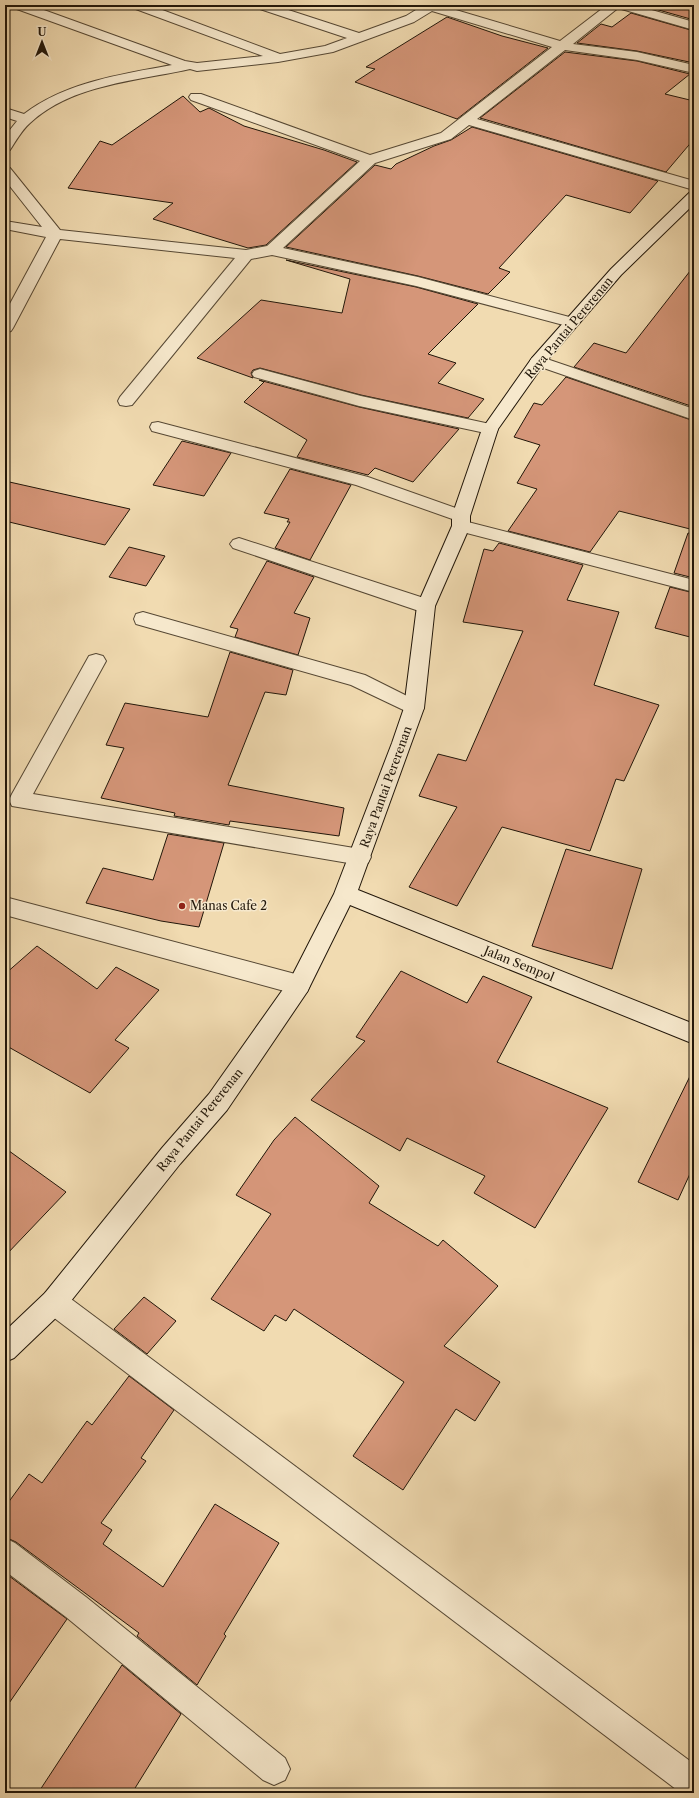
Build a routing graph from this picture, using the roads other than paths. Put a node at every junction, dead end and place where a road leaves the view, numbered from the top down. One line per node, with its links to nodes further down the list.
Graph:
1 (18, 5): 11 (street)
2 (137, 5): 10 (street)
3 (261, 5): 8 (street)
4 (615, 5): 9 (street)
5 (620, 5): 7 (street)
6 (432, 6): 8 (street); 9 (street)
7 (694, 26)
8 (360, 38): 10 (street)
9 (562, 46): 12 (street); 16 (street)
10 (278, 58): 11 (street)
11 (189, 66): 15 (street)
12 (694, 69)
13 (196, 97): 18 (street)
14 (5, 112): 15 (street)
15 (25, 119): 17 (street)
16 (467, 120): 18 (street); 20 (street)
17 (5, 145)
18 (370, 160): 24 (street)
19 (5, 171): 23 (street)
20 (694, 186)
21 (694, 196): 26 (street, Raya Pantai Pererenan)
22 (5, 224): 23 (street)
23 (55, 234): 25 (street); 27 (street)
24 (272, 250): 25 (street); 26 (street)
25 (246, 255): 30 (street)
26 (571, 322): 28 (street, Raya Pantai Pererenan)
27 (5, 328)
28 (538, 361): 31 (street); 33 (street, Raya Pantai Pererenan)
29 (260, 374): 33 (street)
30 (126, 401)
31 (694, 415)
32 (158, 427): 34 (street)
33 (490, 429): 34 (street, Raya Pantai Pererenan)
34 (461, 521): 36 (street); 37 (street, Raya Pantai Pererenan)
35 (239, 544): 37 (street)
36 (694, 586)
37 (426, 606): 40 (street, Raya Pantai Pererenan)
38 (143, 619): 40 (street)
39 (96, 661): 41 (street)
40 (414, 708): 41 (street, Raya Pantai Pererenan)
41 (360, 857): 42 (street, Raya Pantai Pererenan)
42 (345, 894): 44 (street, Raya Pantai Pererenan); 45 (street, Jalan Sempol)
43 (5, 906): 44 (street)
44 (299, 985): 46 (street, Raya Pantai Pererenan)
45 (694, 1034)
46 (54, 1302): 47 (street, Raya Pantai Pererenan); 50 (street)
47 (5, 1349)
48 (5, 1553): 49 (street)
49 (274, 1769)
50 (694, 1783)

